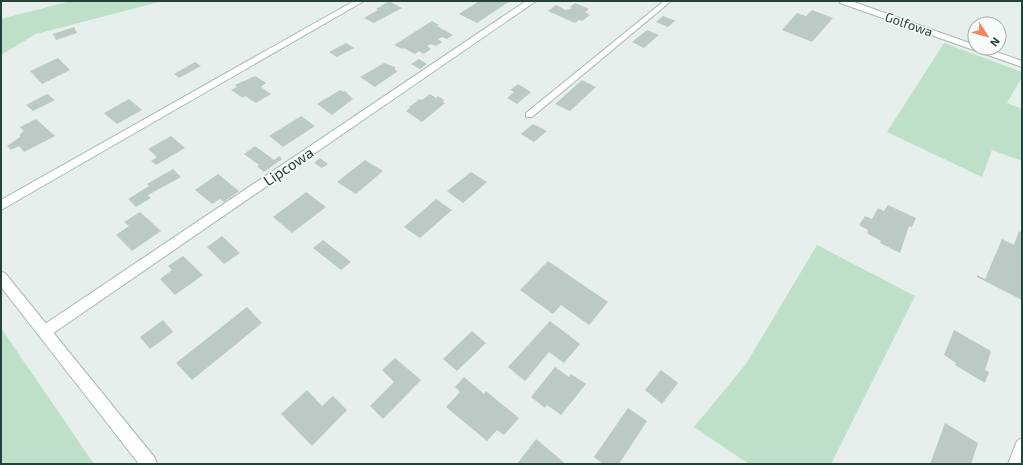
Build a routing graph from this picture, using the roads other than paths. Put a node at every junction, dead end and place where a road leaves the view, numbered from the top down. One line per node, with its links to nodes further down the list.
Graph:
1 (360, 1): 9 (street)
2 (532, 1): 11 (street, Lipcowa)
3 (668, 1): 8 (lane)
4 (843, 1): 5 (street, Golfowa)
5 (967, 45)
6 (999, 56): 7 (street, Golfowa)
7 (1022, 64)
8 (529, 115)
9 (1, 205)
10 (1, 277): 11 (street)
11 (44, 332): 13 (street)
12 (1022, 446): 14 (street)
13 (149, 464)
14 (1016, 464)

